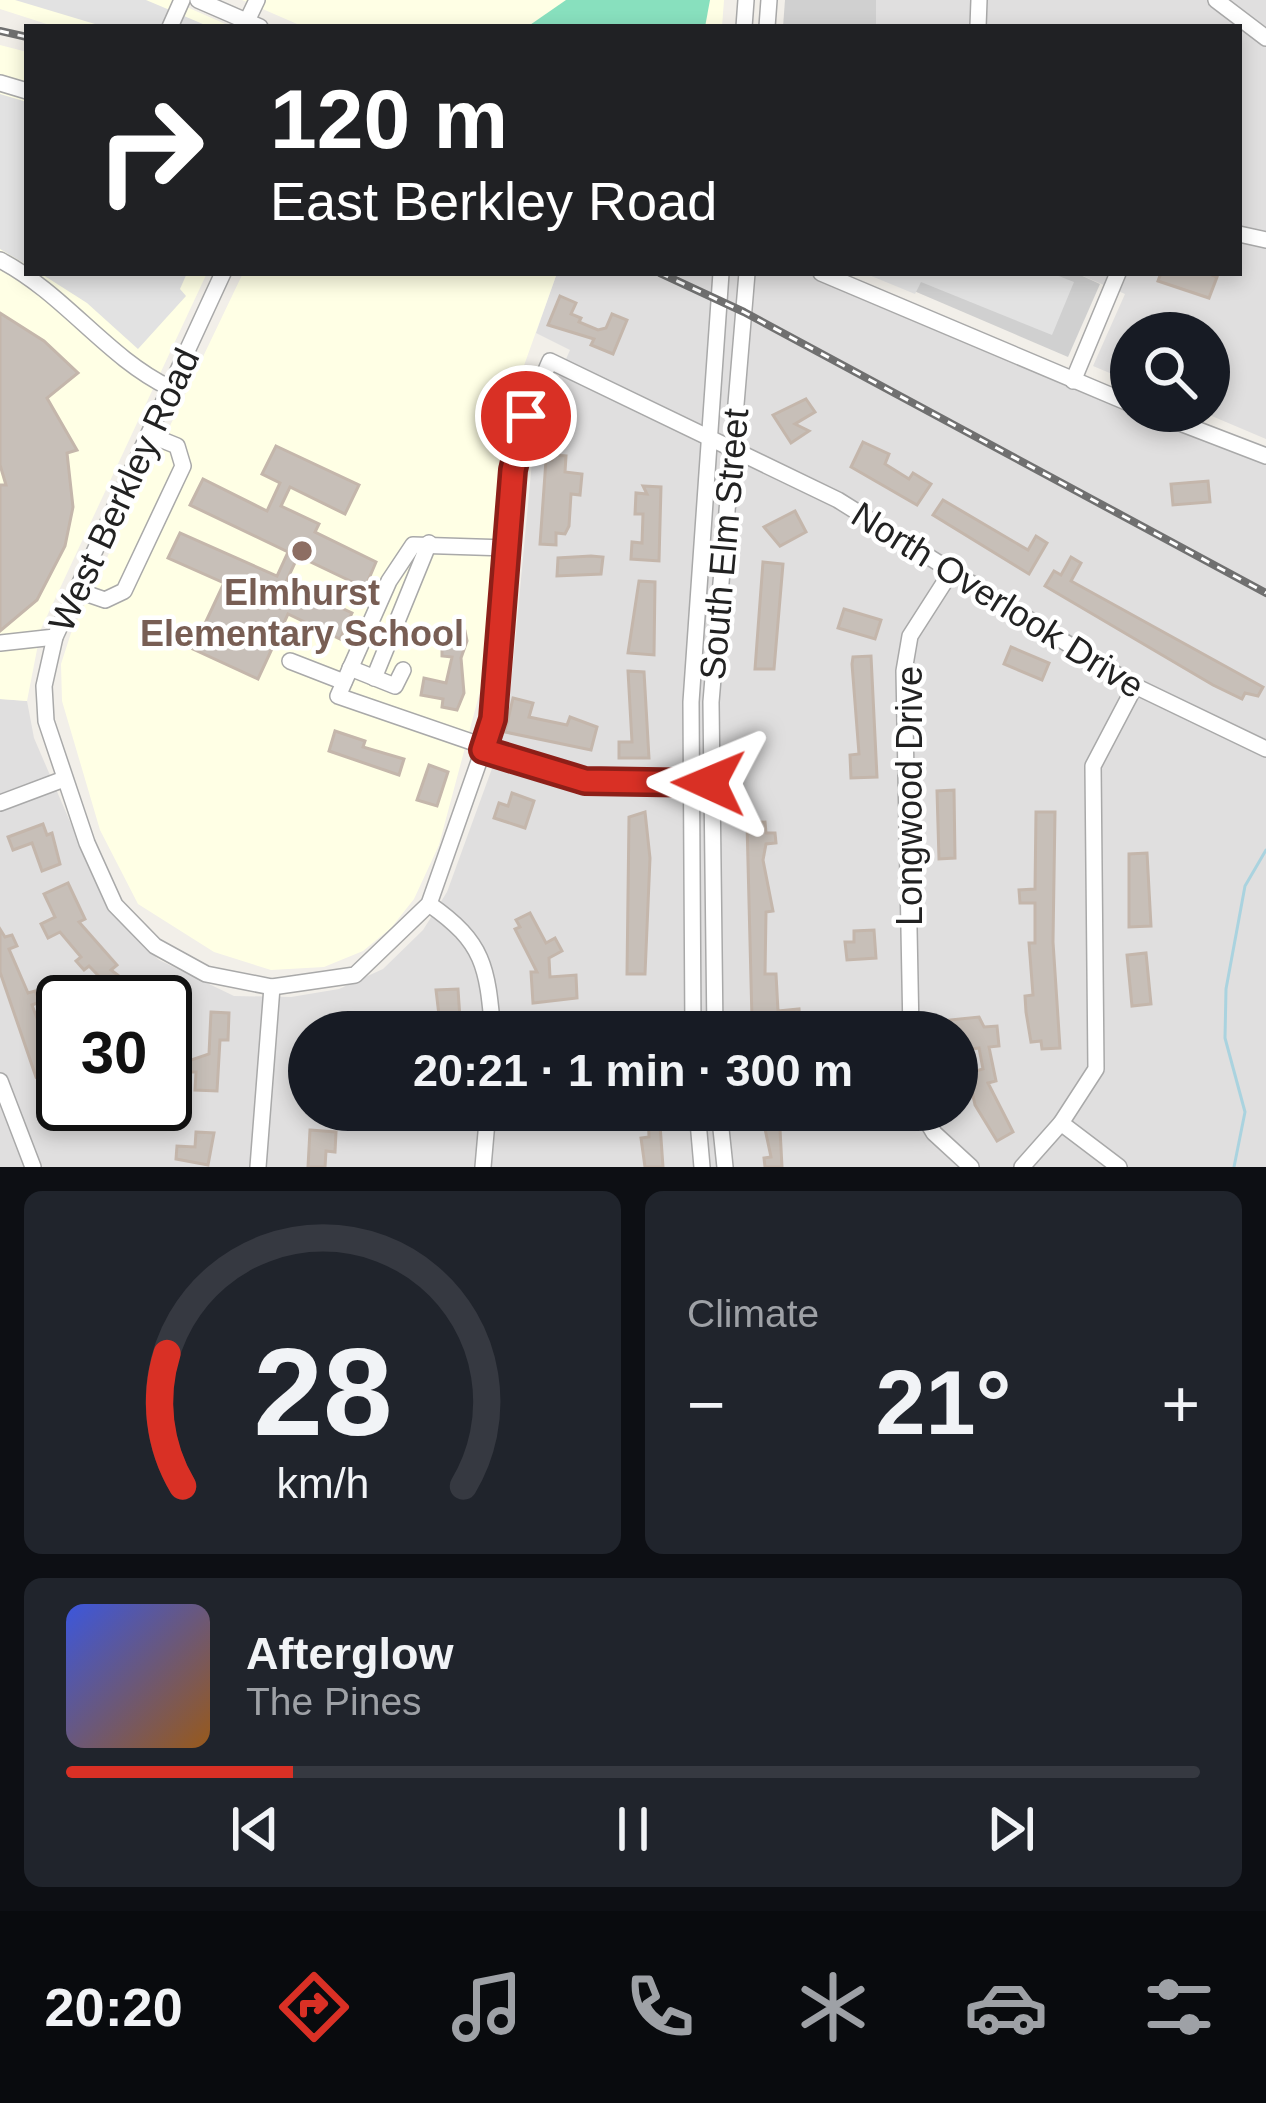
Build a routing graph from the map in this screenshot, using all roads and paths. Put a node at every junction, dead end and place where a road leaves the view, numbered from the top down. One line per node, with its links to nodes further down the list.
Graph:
1 (257, 0): 4 (street)
2 (1216, 0): 5 (street)
3 (210, 2): 4 (street)
4 (254, 24)
5 (1266, 38)
6 (24, 276): 13 (street)
7 (223, 276): 13 (street, West Berkley Road)
8 (721, 276): 17 (street, South Elm Street)
9 (747, 276): 18 (street, South Elm Street)
10 (828, 276): 12 (street)
11 (1117, 276): 12 (street)
12 (1073, 381): 14 (street)
13 (170, 388): 16 (street, West Berkley Road)
14 (1110, 396)
15 (1204, 432): 19 (street)
16 (150, 435): 23 (street, West Berkley Road); 23 (street)
17 (708, 436): 18 (street, North Overlook Drive); 21 (street, North Overlook Drive); 24 (street, South Elm Street)
18 (732, 447): 22 (street, North Overlook Drive); 25 (street, South Elm Street)
19 (1266, 456)
20 (429, 543): 21 (street); 30 (street); 31 (street)
21 (507, 548): 34 (street)
22 (951, 572): 32 (street, North Overlook Drive); 46 (street, Longwood Drive)
23 (76, 590): 26 (street, West Berkley Road)
24 (696, 621): 25 (street); 36 (street, South Elm Street)
25 (717, 622): 37 (street, South Elm Street)
26 (55, 637): 27 (street); 35 (street, West Berkley Road)
27 (0, 644)
28 (290, 661): 31 (street)
29 (403, 670): 30 (street)
30 (374, 678): 31 (street)
31 (344, 682): 34 (street)
32 (1135, 686): 33 (street, North Overlook Drive); 48 (street)
33 (1266, 748)
34 (483, 750): 36 (street); 39 (street)
35 (64, 779): 38 (street); 42 (street, West Berkley Road)
36 (688, 783): 37 (street); 40 (street, South Elm Street)
37 (709, 783): 41 (street, South Elm Street)
38 (0, 802)
39 (429, 904): 42 (street, West Berkley Road); 43 (street)
40 (690, 982): 41 (street); 44 (street, South Elm Street)
41 (712, 982): 45 (street, South Elm Street)
42 (272, 987): 54 (street)
43 (491, 1011)
44 (692, 1011)
45 (714, 1011)
46 (911, 1011)
47 (0, 1082): 53 (street)
48 (1061, 1123): 59 (street); 60 (street)
49 (486, 1131): 55 (street)
50 (698, 1131): 56 (street)
51 (721, 1131): 57 (street)
52 (933, 1131): 58 (street)
53 (33, 1167)
54 (258, 1167)
55 (483, 1167)
56 (702, 1167)
57 (725, 1167)
58 (971, 1167)
59 (1022, 1167)
60 (1119, 1167)

